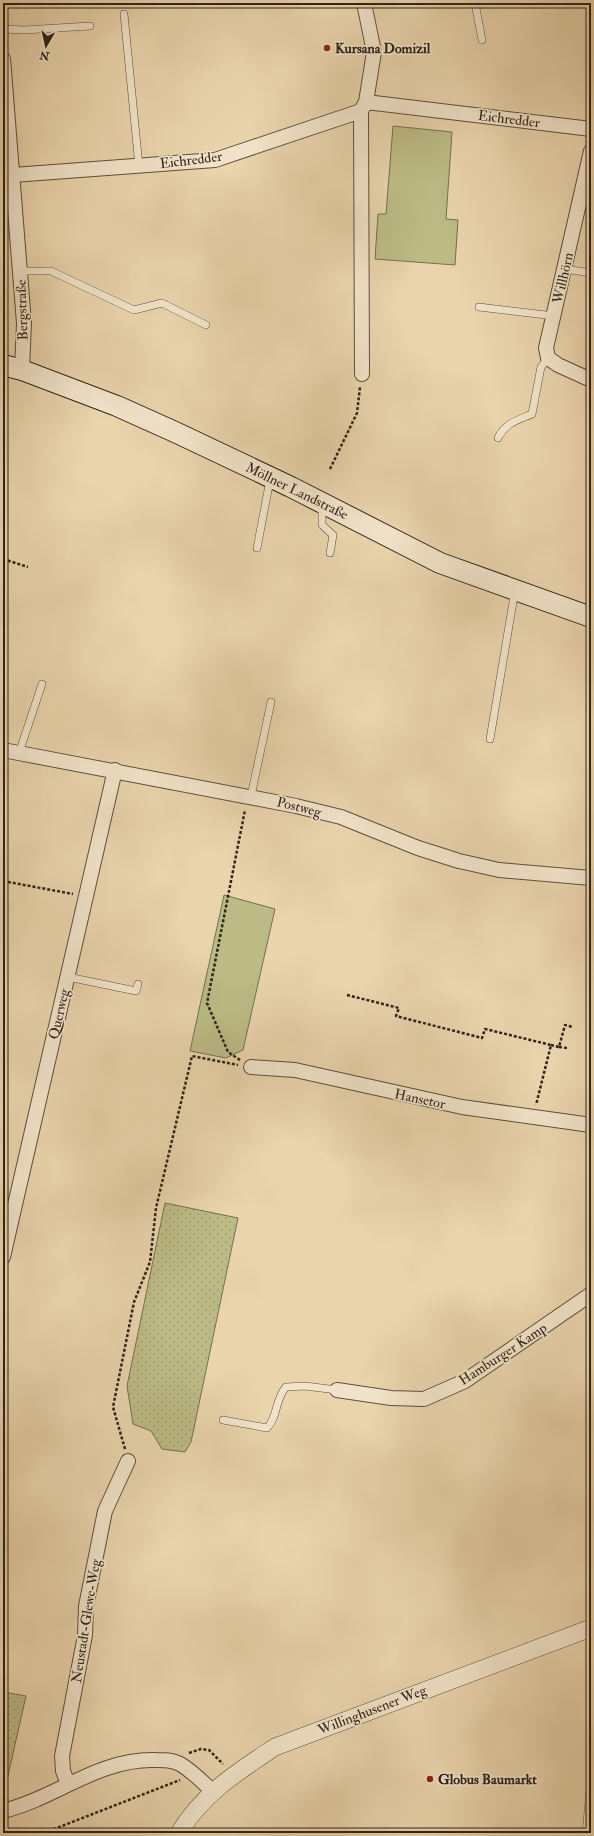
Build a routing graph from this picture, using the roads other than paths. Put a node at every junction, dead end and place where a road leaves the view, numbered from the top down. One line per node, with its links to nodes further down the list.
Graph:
1 (364, 3): 8 (street)
2 (475, 3): 6 (lane)
3 (124, 14): 12 (lane)
4 (90, 26): 5 (lane)
5 (3, 29)
6 (482, 40)
7 (3, 59): 11 (street, Bergstraße)
8 (364, 107): 9 (street, Eichredder); 12 (street, Eichredder); 23 (street)
9 (591, 129)
10 (591, 151): 14 (street, Willhörn)
11 (7, 156): 13 (street, Bergstraße)
12 (139, 166): 13 (street, Eichredder)
13 (14, 175): 15 (street, Bergstraße)
14 (565, 269): 16 (lane); 18 (street, Willhörn)
15 (20, 271): 19 (lane); 22 (street, Bergstraße)
16 (591, 273)
17 (479, 307): 18 (lane)
18 (554, 316): 20 (street, Willhörn)
19 (206, 325)
20 (548, 358): 24 (street); 25 (lane)
21 (3, 365): 22 (main road, Möllner Landstraße)
22 (22, 370): 26 (main road, Möllner Landstraße)
23 (362, 374)
24 (591, 380)
25 (498, 438)
26 (270, 477): 27 (main road, Möllner Landstraße); 28 (lane)
27 (322, 503): 29 (lane); 30 (main road, Möllner Landstraße)
28 (256, 548)
29 (330, 553)
30 (515, 590): 31 (main road, Möllner Landstraße); 34 (lane)
31 (591, 617)
32 (42, 684): 36 (lane)
33 (271, 702): 38 (lane)
34 (490, 739)
35 (3, 750): 36 (street, Postweg)
36 (19, 753): 37 (street, Postweg)
37 (115, 770): 38 (street, Postweg); 40 (street, Querweg)
38 (250, 796): 39 (street, Postweg)
39 (591, 878)
40 (68, 977): 41 (lane); 44 (street, Querweg)
41 (138, 984)
42 (251, 1067): 43 (street, Hansetor)
43 (591, 1125)
44 (7, 1221): 45 (street, Querweg)
45 (3, 1257)
46 (591, 1294): 47 (street, Hamburger Kamp)
47 (337, 1390): 48 (lane)
48 (223, 1420)
49 (128, 1461): 52 (street, Neustadt-Glewe-Weg)
50 (591, 1628): 53 (street, Willinghusener Weg)
51 (591, 1779): 56 (lane)
52 (68, 1784): 53 (street); 54 (street)
53 (213, 1792): 55 (street, Willinghusener Weg)
54 (3, 1811)
55 (179, 1833)
56 (586, 1833)

